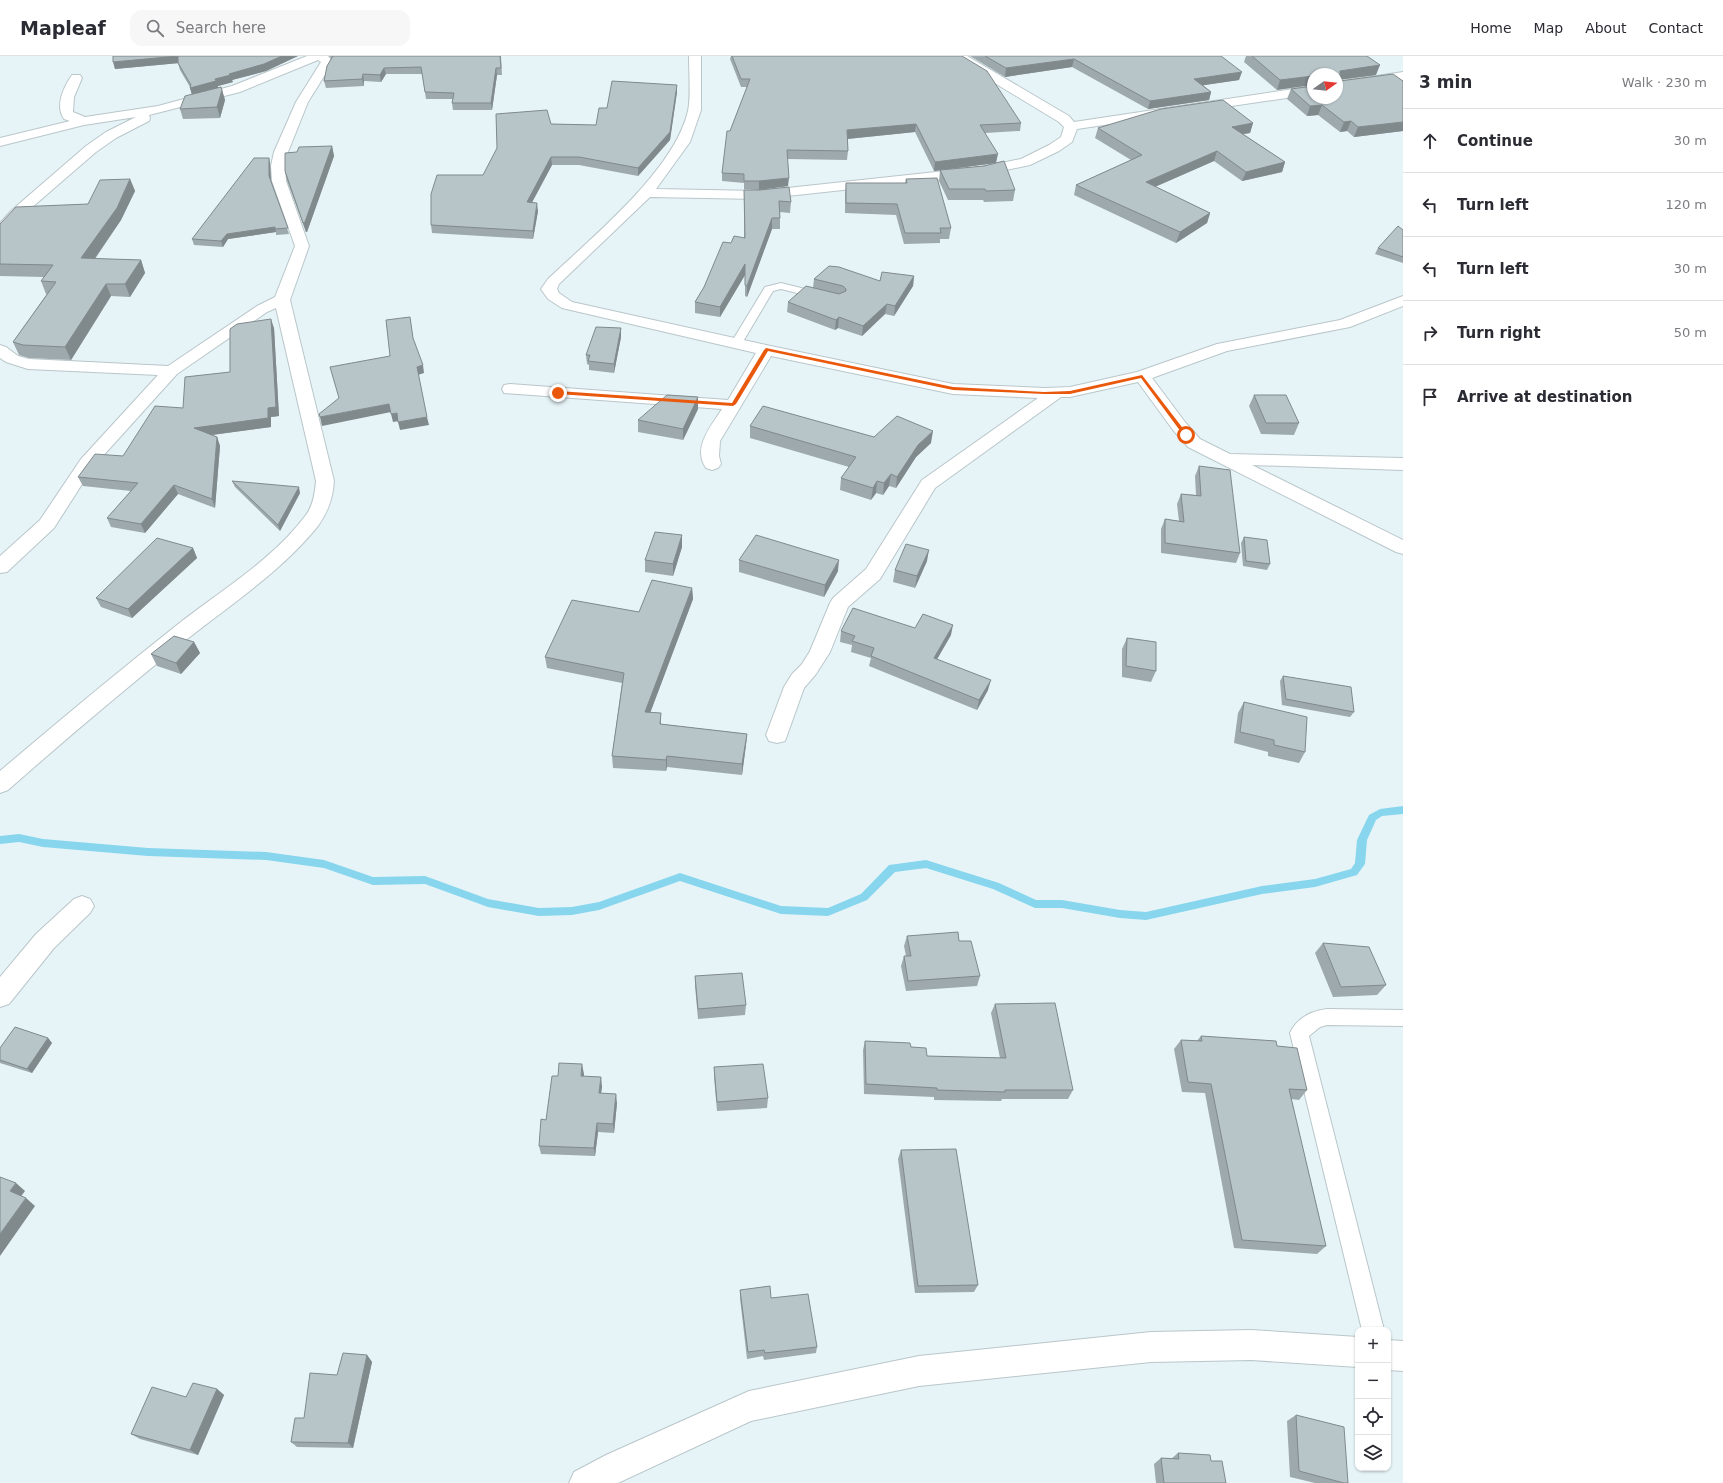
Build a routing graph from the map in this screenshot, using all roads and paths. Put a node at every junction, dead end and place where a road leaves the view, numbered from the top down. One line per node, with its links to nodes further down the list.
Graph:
1 (316, 56): 9 (street)
2 (321, 56): 16 (street)
3 (695, 56): 13 (street)
4 (959, 56): 11 (street)
5 (1403, 76): 7 (street)
6 (76, 78): 10 (street)
7 (1343, 85)
8 (1307, 91): 11 (street)
9 (159, 110): 10 (street); 14 (street)
10 (84, 121): 12 (street)
11 (1071, 126): 13 (street)
12 (0, 142)
13 (646, 193): 18 (street)
14 (0, 231)
15 (831, 298): 18 (lane)
16 (282, 300): 21 (street); 33 (street)
17 (1403, 301): 22 (street)
18 (737, 343): 20 (street)
19 (0, 350): 21 (street)
20 (766, 350): 24 (street); 25 (street)
21 (171, 372): 30 (street)
22 (1142, 376): 24 (street); 26 (street)
23 (510, 389): 25 (street)
24 (1056, 393): 32 (street)
25 (733, 404): 27 (street)
26 (1226, 459): 28 (street); 29 (street)
27 (712, 464)
28 (1403, 464)
29 (1403, 548)
30 (7, 549): 31 (street)
31 (0, 567)
32 (777, 735)
33 (0, 784)
34 (82, 906): 35 (street)
35 (0, 996)
36 (1403, 1018): 37 (lane)
37 (1372, 1327)
38 (1355, 1352): 41 (street)
39 (1391, 1355): 40 (street)
40 (1403, 1356)
41 (585, 1483)

